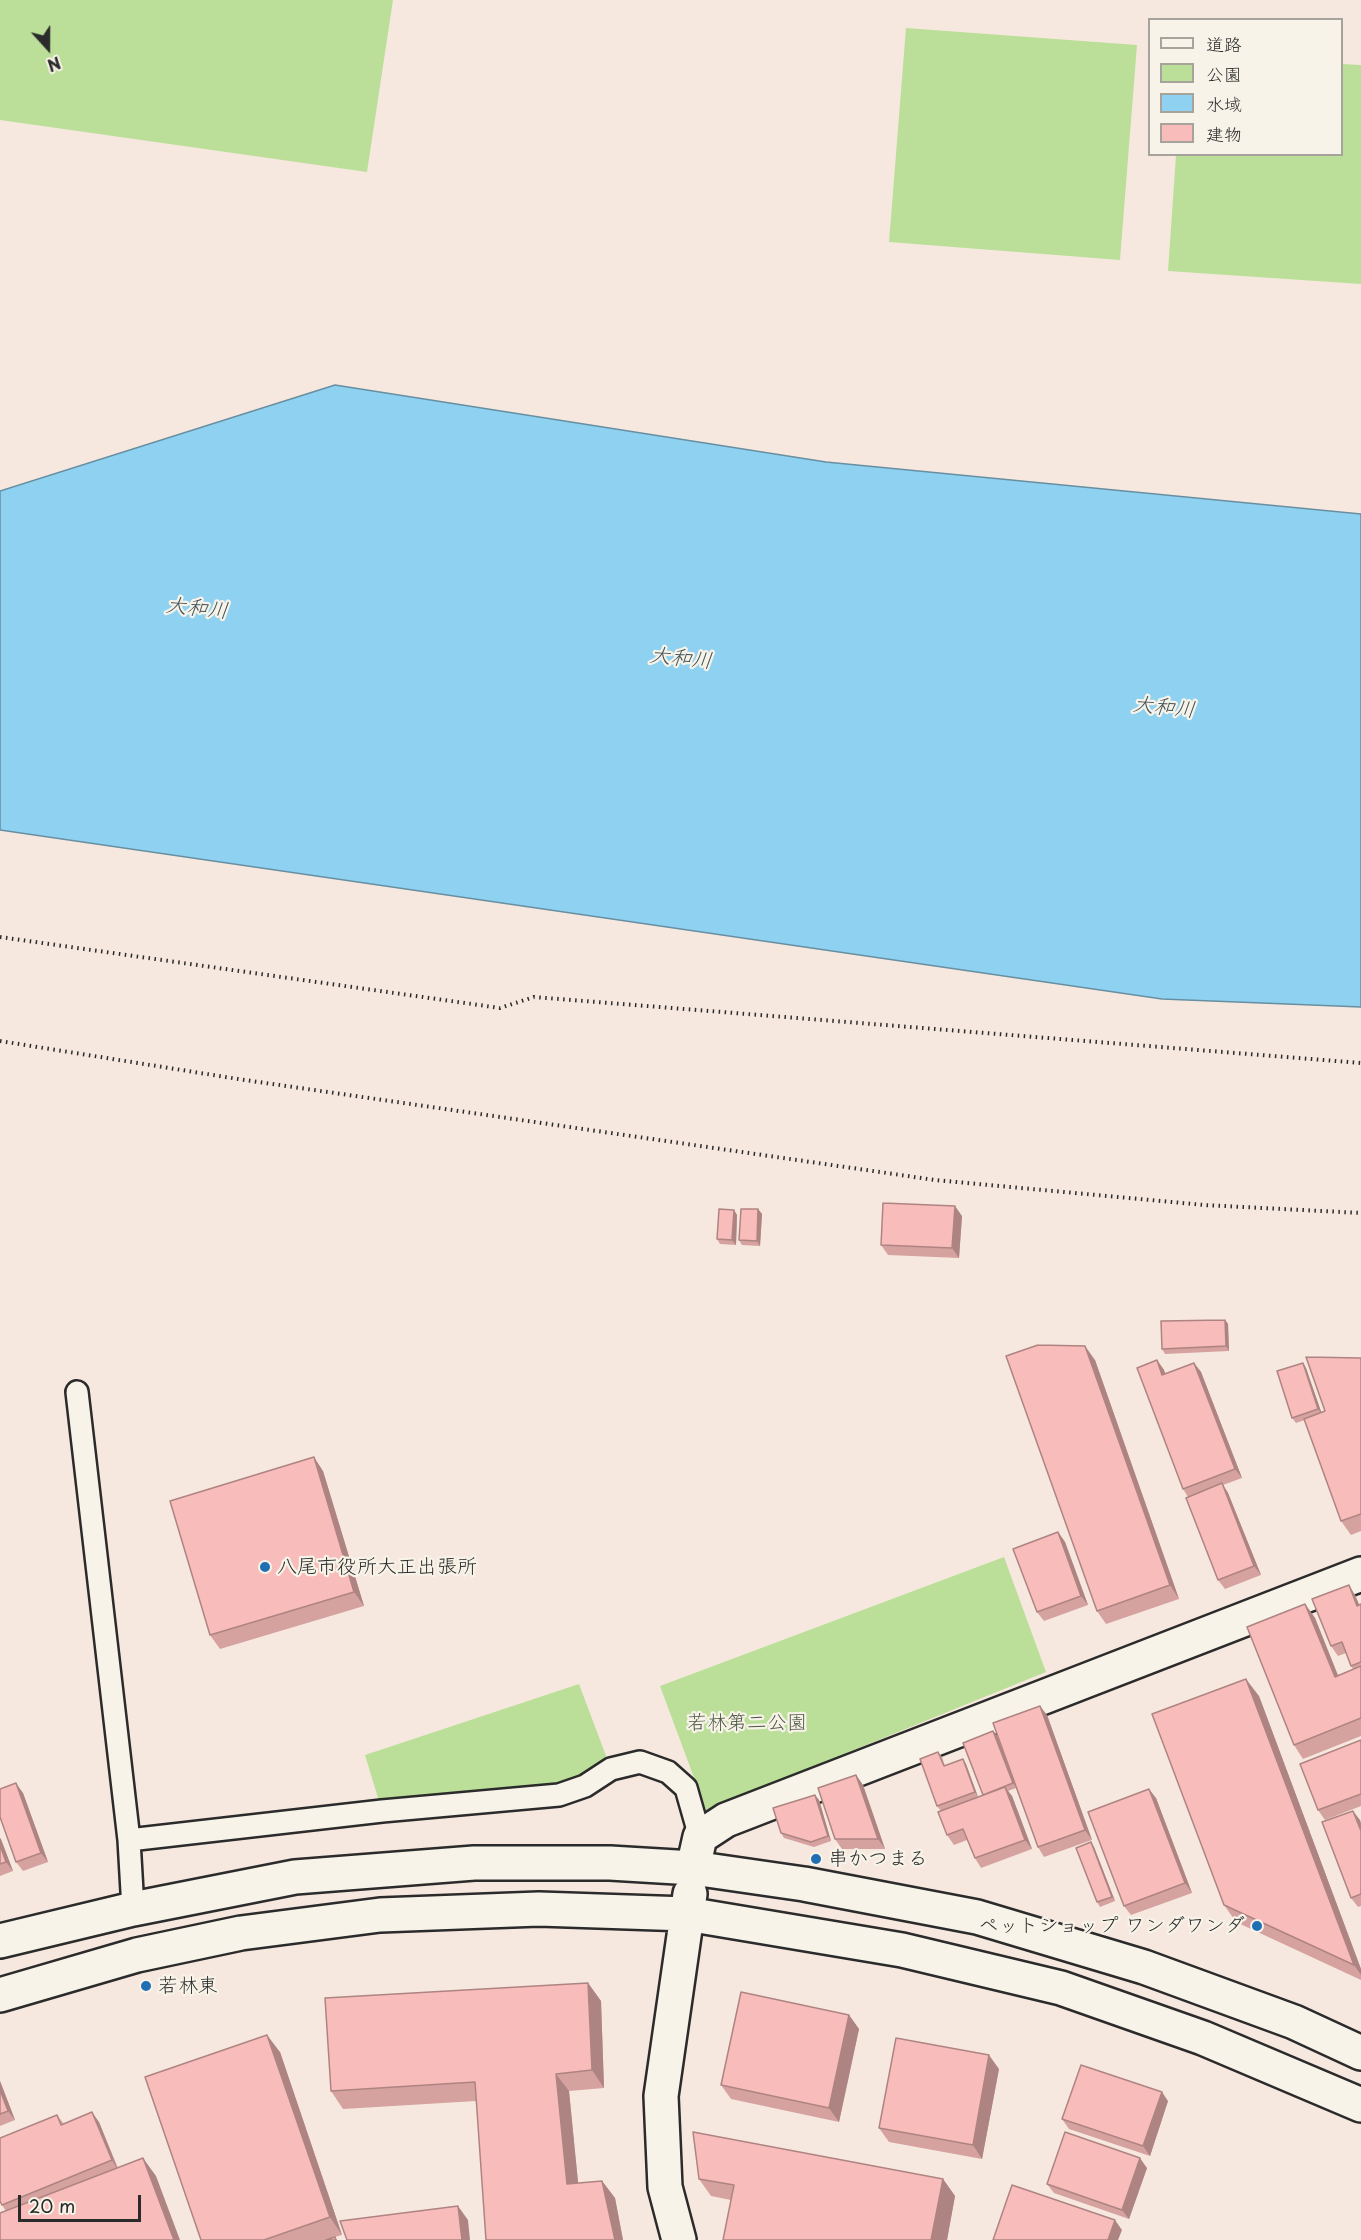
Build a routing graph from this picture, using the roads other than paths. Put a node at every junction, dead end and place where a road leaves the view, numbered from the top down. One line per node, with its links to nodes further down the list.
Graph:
1 (77, 1392): 3 (lane)
2 (1361, 1574): 4 (street)
3 (129, 1840): 4 (lane); 5 (lane)
4 (697, 1853): 5 (street); 6 (street); 9 (street)
5 (133, 1909): 7 (street)
6 (687, 1914): 8 (street); 10 (street); 11 (street)
7 (0, 1941)
8 (0, 1995)
9 (1361, 2053)
10 (1361, 2105)
11 (679, 2240)

